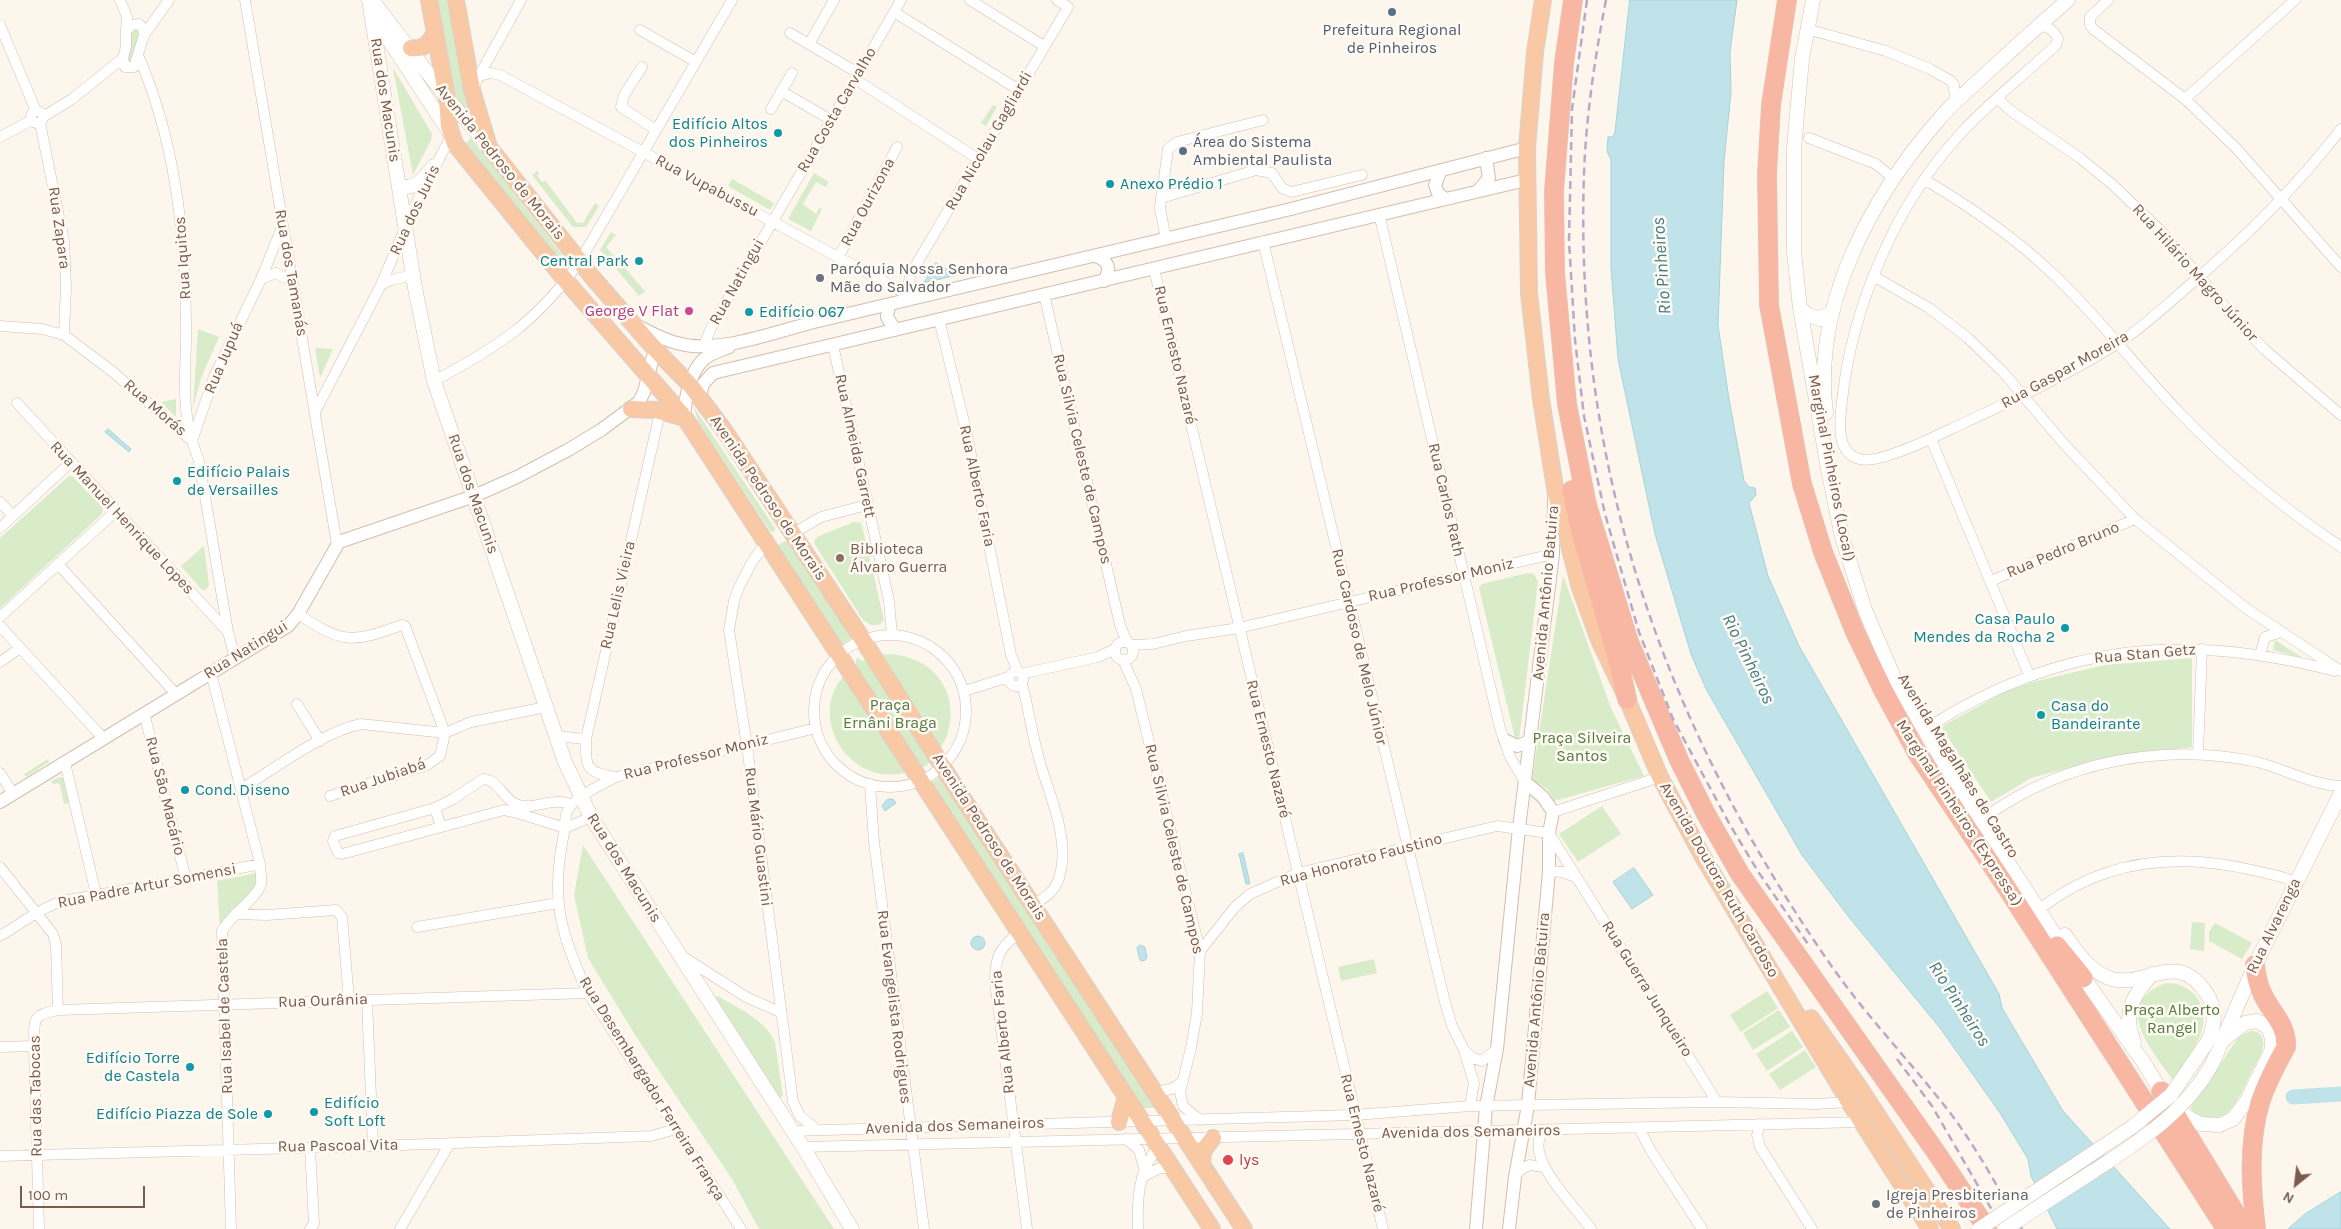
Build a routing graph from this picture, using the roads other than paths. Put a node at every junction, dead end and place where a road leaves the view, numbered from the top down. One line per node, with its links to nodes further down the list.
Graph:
1 (120, 0): 21 (street)
2 (169, 0): 24 (street)
3 (244, 0): 81 (street, Rua dos Tamanás)
4 (371, 0): 32 (main road, Avenida Pedroso de Morais); 55 (main road, Avenida Pedroso de Morais); 73 (main road, Rua dos Macunis)
5 (429, 0): 28 (highway)
6 (456, 0): 42 (highway)
7 (521, 0): 33 (street)
8 (732, 0): 35 (street)
9 (834, 0): 30 (street)
10 (901, 0): 20 (street, Rua Costa Carvalho)
11 (970, 0): 31 (street)
12 (1057, 0): 31 (street, Rua Nicolau Gagliardi)
13 (1543, 0): 60 (highway, Avenida Doutora Ruth Cardoso)
14 (1572, 0): 120 (highway)
15 (1788, 0): 215 (highway, Marginal Pinheiros (Expressa))
16 (1813, 0): 25 (main road, Marginal Pinheiros (Local))
17 (2068, 0): 23 (main road, Avenida Magalhães de Castro)
18 (2108, 0): 47 (street)
19 (2295, 0): 47 (street)
20 (894, 12): 40 (street, Rua Costa Carvalho); 43 (street)
21 (127, 17): 24 (street); 27 (street)
22 (0, 25): 50 (street, Rua Zapara)
23 (2039, 25): 46 (street); 48 (main road, Avenida Magalhães de Castro)
24 (141, 28): 27 (street); 34 (street)
25 (1807, 29): 48 (street); 103 (main road, Marginal Pinheiros (Local))
26 (640, 30): 35 (street)
27 (126, 31): 36 (street)
28 (435, 33): 32 (highway); 45 (highway)
29 (790, 33): 30 (street)
30 (809, 44): 40 (street)
31 (1044, 46): 43 (street, Rua Nicolau Gagliardi)
32 (411, 48): 45 (main road, Avenida Pedroso de Morais)
33 (491, 53): 38 (street); 42 (street)
34 (138, 55): 36 (street); 41 (street, Rua Iquitos)
35 (696, 62): 54 (street)
36 (127, 65): 41 (street); 50 (street)
37 (642, 67): 54 (street)
38 (500, 74): 42 (street); 61 (street, Rua Vupabussu)
39 (792, 74): 44 (street)
40 (857, 76): 51 (street, Rua Costa Carvalho); 63 (street)
41 (148, 79): 127 (street, Rua Iquitos)
42 (476, 83): 58 (highway)
43 (1018, 90): 63 (street, Rua Nicolau Gagliardi)
44 (781, 92): 49 (street); 51 (street)
45 (447, 98): 55 (highway); 58 (main road, Avenida Pedroso de Morais)
46 (1997, 98): 72 (street); 92 (street, Rua Hilário Magro Júnior)
47 (2185, 99): 77 (street)
48 (1955, 103): 64 (main road, Avenida Magalhães de Castro)
49 (771, 109)
50 (38, 118): 56 (street); 109 (street, Rua Zapara)
51 (831, 120): 80 (street, Rua Costa Carvalho)
52 (1263, 120): 75 (street)
53 (2341, 129): 77 (street, Rua Gaspar Moreira)
54 (656, 130): 61 (street)
55 (451, 136): 66 (street, Rua dos Juris); 95 (highway, Avenida Pedroso de Morais)
56 (0, 137)
57 (1809, 138): 65 (street)
58 (489, 147): 87 (highway, Avenida Pedroso de Morais)
59 (898, 147): 85 (street, Rua Ourizona)
60 (1527, 148): 62 (street); 71 (highway, Avenida Doutora Ruth Cardoso)
61 (643, 151): 80 (street, Rua Vupabussu); 87 (street)
62 (1486, 158): 67 (street); 74 (street)
63 (978, 159): 90 (street, Rua Nicolau Gagliardi)
64 (1905, 162): 65 (street); 70 (main road, Avenida Magalhães de Castro)
65 (1876, 164): 70 (street)
66 (434, 166): 73 (main road); 82 (street, Rua dos Juris)
67 (1441, 170): 69 (street); 76 (street)
68 (1362, 175): 75 (street)
69 (1420, 176): 78 (street); 83 (street)
70 (1893, 178): 104 (main road, Avenida Magalhães de Castro)
71 (1526, 180): 74 (street); 130 (highway, Avenida Doutora Ruth Cardoso)
72 (1925, 180): 91 (street); 111 (street)
73 (400, 187): 82 (main road, Rua dos Macunis)
74 (1478, 191): 76 (street)
75 (1161, 198): 83 (street)
76 (1444, 199): 78 (street)
77 (2282, 201): 88 (street); 92 (street, Rua Gaspar Moreira)
78 (1428, 203): 79 (street)
79 (1379, 214): 84 (street); 144 (street, Rua Carlos Rath)
80 (772, 220): 85 (street, Rua Vupabussu); 113 (street, Rua Natingui)
81 (282, 226): 93 (street, Rua Jupuá); 97 (street, Rua dos Tamanás)
82 (405, 226): 94 (main road, Rua dos Macunis); 99 (street, Rua dos Juris)
83 (1166, 239): 86 (street)
84 (1263, 241): 89 (street); 146 (street, Rua Cardoso de Melo Júnior)
85 (839, 256): 98 (street, Rua Vupabussu)
86 (1095, 256): 96 (street); 101 (street)
87 (580, 261): 95 (street); 106 (highway, Avenida Pedroso de Morais)
88 (2341, 267)
89 (1154, 268): 96 (street); 151 (street, Rua Ernesto Nazaré)
90 (910, 275): 98 (street); 101 (street, Rua Nicolau Gagliardi)
91 (1875, 277): 118 (street); 126 (street, Rua Gaspar Moreira)
92 (2200, 277): 111 (street, Rua Gaspar Moreira); 123 (street, Rua Hilário Magro Júnior)
93 (261, 279): 97 (street); 127 (street, Rua Jupuá)
94 (409, 281): 99 (street, Rua dos Juris); 116 (main road, Rua dos Macunis)
95 (566, 281): 115 (highway, Avenida Pedroso de Morais); 116 (street)
96 (1104, 281): 100 (street)
97 (293, 282): 122 (street, Rua dos Tamanás)
98 (885, 282): 101 (street, Rua Vupabussu)
99 (381, 286): 122 (street, Rua dos Juris)
100 (1044, 294): 105 (street); 159 (street, Rua Silvia Celeste de Campos)
101 (910, 296): 102 (street)
102 (889, 305): 108 (street); 110 (street)
103 (1800, 308): 104 (main road); 231 (main road, Marginal Pinheiros (Local))
104 (1831, 314): 174 (main road, Avenida Magalhães de Castro)
105 (939, 319): 108 (street); 167 (street, Rua Alberto Faria)
106 (630, 322): 113 (street); 114 (highway, Avenida Pedroso de Morais)
107 (0, 326): 109 (street, Rua Morás)
108 (895, 330): 112 (street)
109 (64, 335): 127 (street, Rua Morás)
110 (736, 344): 113 (street); 117 (street)
111 (2118, 344): 118 (street, Rua Gaspar Moreira); 141 (street)
112 (833, 345): 117 (street); 133 (street, Rua Almeida Garrett)
113 (708, 346)
114 (655, 350): 115 (street); 117 (highway, Avenida Pedroso de Morais)
115 (648, 376): 121 (street); 124 (highway, Avenida Pedroso de Morais)
116 (434, 381): 131 (main road, Rua dos Macunis)
117 (695, 391): 124 (street); 138 (highway, Avenida Pedroso de Morais)
118 (2024, 396): 126 (street, Rua Gaspar Moreira); 136 (street)
119 (17, 403): 128 (street, Rua Manuel Henrique Lopes)
120 (1567, 404): 170 (highway); 310 (highway)
121 (631, 409): 124 (highway); 131 (street)
122 (315, 412): 140 (street, Rua dos Tamanás)
123 (2341, 415)
124 (685, 418): 129 (highway, Avenida Pedroso de Morais)
125 (658, 421): 179 (street, Rua Lelis Vieira)
126 (1931, 439): 145 (street)
127 (192, 441): 152 (street, Rua Morás)
128 (71, 462): 134 (street, Rua Manuel Henrique Lopes); 135 (street)
129 (714, 463): 138 (highway); 139 (highway, Avenida Pedroso de Morais)
130 (1556, 494): 142 (street, Avenida Antônio Batuira); 170 (highway, Avenida Doutora Ruth Cardoso)
131 (474, 496): 140 (street); 172 (main road, Rua dos Macunis)
132 (0, 502): 135 (street)
133 (867, 506): 138 (street); 154 (street, Rua Almeida Garrett)
134 (116, 510): 143 (street); 152 (street, Rua Manuel Henrique Lopes)
135 (13, 516): 137 (street)
136 (2135, 519): 145 (street, Rua Pedro Bruno); 147 (street)
137 (0, 528)
138 (792, 534): 156 (highway, Avenida Pedroso de Morais)
139 (766, 544): 160 (highway, Avenida Pedroso de Morais); 183 (street, Rua Mário Guastini)
140 (337, 545): 148 (street, Rua Natingui)
141 (2341, 547)
142 (1553, 554): 144 (street, Rua Professor Moniz); 182 (street, Avenida Antônio Batuira)
143 (58, 564): 149 (street); 169 (street)
144 (1464, 574): 146 (street, Rua Professor Moniz); 180 (street, Rua Carlos Rath)
145 (1991, 581): 166 (street)
146 (1348, 601): 151 (street, Rua Professor Moniz); 208 (street, Rua Cardoso de Melo Júnior)
147 (2247, 609): 153 (street); 155 (street)
148 (298, 614): 162 (street, Rua Natingui); 176 (street)
149 (0, 617)
150 (0, 626): 157 (street)
151 (1239, 628): 159 (street, Rua Professor Moniz); 212 (street, Rua Ernesto Nazaré)
152 (228, 632): 162 (street, Rua Morás)
153 (2282, 632): 155 (street); 164 (street)
154 (892, 635): 156 (street); 168 (street)
155 (2265, 637): 161 (street)
156 (864, 640): 160 (street); 186 (highway, Avenida Pedroso de Morais)
157 (20, 648): 163 (street); 178 (street)
158 (2202, 649): 161 (street, Rua Stan Getz); 166 (street, Rua Stan Getz); 184 (street)
159 (1124, 652): 167 (street, Rua Professor Moniz); 226 (street, Rua Silvia Celeste de Campos)
160 (839, 655): 175 (street); 190 (highway, Avenida Pedroso de Morais)
161 (2260, 655): 164 (street, Rua Stan Getz)
162 (235, 658): 165 (street, Rua Natingui)
163 (0, 662)
164 (2341, 672)
165 (211, 673): 169 (street, Rua Natingui); 194 (street, Rua Isabel de Castela)
166 (2029, 675): 174 (street, Rua Stan Getz)
167 (1016, 679): 168 (street, Rua Professor Moniz); 219 (street, Rua Alberto Faria)
168 (964, 691): 186 (street)
169 (176, 694): 173 (street, Rua Natingui)
170 (1627, 699): 189 (highway, Avenida Doutora Ruth Cardoso)
171 (297, 704): 181 (street)
172 (546, 707): 176 (street); 177 (main road, Rua dos Macunis)
173 (144, 713): 178 (street, Rua Natingui); 214 (street, Rua São Macário)
174 (1930, 726): 202 (main road, Avenida Magalhães de Castro)
175 (816, 728): 183 (street, Rua Professor Moniz); 192 (street)
176 (445, 733): 181 (street); 197 (street, Rua Jubiabá)
177 (556, 736): 179 (street); 198 (main road, Rua dos Macunis)
178 (104, 739): 185 (street, Rua Natingui)
179 (586, 739): 188 (street, Rua Lelis Vieira)
180 (1505, 740): 182 (street); 191 (street, Rua Carlos Rath)
181 (320, 741): 194 (street)
182 (1531, 741): 191 (street, Avenida Antônio Batuira)
183 (747, 746): 188 (street, Rua Professor Moniz); 237 (street, Rua Mário Guastini)
184 (2198, 754): 193 (street); 202 (street)
185 (65, 763): 196 (street, Rua Natingui); 217 (street)
186 (942, 766): 190 (street); 219 (highway, Avenida Pedroso de Morais)
187 (0, 773): 196 (street)
188 (616, 777): 198 (street, Rua Professor Moniz)
189 (1660, 777): 201 (street); 229 (highway, Avenida Doutora Ruth Cardoso)
190 (920, 780): 192 (street); 224 (highway, Avenida Pedroso de Morais)
191 (1525, 782): 201 (street); 206 (street, Avenida Antônio Batuira)
192 (870, 784): 263 (street, Rua Evangelista Rodrigues)
193 (2341, 786)
194 (241, 789): 209 (street, Rua Isabel de Castela)
195 (2341, 793): 216 (main road, Rua Alvarenga)
196 (13, 794): 199 (street, Rua Natingui)
197 (330, 796)
198 (576, 801): 200 (street); 203 (main road, Rua dos Macunis); 205 (street, Rua Desembargador Ferreira França)
199 (0, 802)
200 (435, 808): 204 (street); 204 (street)
201 (1553, 812): 207 (street, Avenida Antônio Batuira)
202 (1988, 816): 220 (main road, Avenida Magalhães de Castro)
203 (591, 817): 205 (street); 227 (main road, Rua dos Macunis)
204 (441, 827): 205 (street)
205 (565, 828): 218 (street, Rua Desembargador Ferreira França)
206 (1519, 828): 207 (street, Rua Honorato Faustino); 208 (street, Rua Honorato Faustino); 241 (street, Avenida Antônio Batuira)
207 (1548, 833): 211 (street, Avenida Antônio Batuira); 213 (street, Rua Guerra Junqueiro)
208 (1407, 847): 212 (street, Rua Honorato Faustino); 242 (street, Rua Cardoso de Melo Júnior)
209 (260, 864): 214 (street, Rua Padre Artur Somensi); 222 (street, Rua Isabel de Castela)
210 (0, 867): 221 (street)
211 (1549, 870): 213 (street); 251 (street, Avenida Antônio Batuira)
212 (1298, 873): 226 (street, Rua Honorato Faustino); 254 (street, Rua Ernesto Nazaré)
213 (1576, 877): 248 (street, Rua Guerra Junqueiro)
214 (186, 879): 217 (street, Rua Padre Artur Somensi)
215 (2003, 882): 231 (highway); 312 (highway, Marginal Pinheiros (Expressa))
216 (2296, 882): 220 (street); 228 (main road, Rua Alvarenga)
217 (96, 894): 221 (street, Rua Padre Artur Somensi)
218 (558, 903): 223 (street); 232 (street, Rua Desembargador Ferreira França)
219 (1033, 905): 246 (highway, Avenida Pedroso de Morais)
220 (2045, 905): 230 (main road, Avenida Magalhães de Castro)
221 (38, 914): 225 (street, Rua Padre Artur Somensi); 236 (street)
222 (235, 914): 233 (street); 235 (street, Rua Isabel de Castela)
223 (416, 927)
224 (1019, 933): 247 (highway, Avenida Pedroso de Morais); 261 (street, Rua Alberto Faria)
225 (0, 936)
226 (1200, 951): 244 (street, Rua Silvia Celeste de Campos)
227 (679, 954): 237 (street, Rua dos Macunis); 267 (main road, Rua dos Macunis)
228 (2255, 964): 238 (main road, Rua Alvarenga); 314 (highway)
229 (1772, 973): 249 (highway, Avenida Doutora Ruth Cardoso); 308 (highway)
230 (2153, 974): 243 (main road); 309 (main road, Avenida Magalhães de Castro, bridge)
231 (2083, 978): 243 (main road, Marginal Pinheiros (Local))
232 (588, 993): 234 (street, Rua Ourânia); 266 (street, Rua Desembargador Ferreira França)
233 (349, 1000): 234 (street, Rua Ourânia); 235 (street, Rua Ourânia)
234 (367, 1000): 279 (street)
235 (225, 1004): 236 (street, Rua Ourânia); 282 (street, Rua Isabel de Castela)
236 (58, 1010): 239 (street, Rua das Tabocas)
237 (780, 1012): 265 (street, Rua Mário Guastini)
238 (2222, 1040): 245 (main road, Marginal Pinheiros (Local)); 311 (main road, Rua Alvarenga, bridge)
239 (34, 1046): 240 (street); 283 (street, Rua das Tabocas)
240 (0, 1047)
241 (1497, 1049): 242 (street); 253 (street, Avenida Antônio Batuira)
242 (1464, 1050): 252 (street, Rua Cardoso de Melo Júnior)
243 (2144, 1063): 245 (main road, Marginal Pinheiros (Local))
244 (1183, 1081): 246 (street); 256 (street, Rua Silvia Celeste de Campos)
245 (2161, 1091): 313 (highway)
246 (1155, 1092): 255 (highway, Avenida Pedroso de Morais)
247 (1126, 1097): 257 (highway); 258 (highway, Avenida Pedroso de Morais)
248 (1717, 1102): 250 (street, Avenida dos Semaneiros); 251 (street, Avenida dos Semaneiros)
249 (1849, 1102): 250 (street, Avenida dos Semaneiros); 260 (highway, Avenida Doutora Ruth Cardoso)
250 (1817, 1104): 259 (street)
251 (1528, 1105): 253 (street, Avenida dos Semaneiros); 269 (street, Avenida Antônio Batuira)
252 (1470, 1106): 253 (street, Avenida dos Semaneiros); 254 (street, Avenida dos Semaneiros)
253 (1486, 1106): 270 (street, Avenida Antônio Batuira)
254 (1355, 1115): 256 (street, Avenida dos Semaneiros); 271 (street, Rua Ernesto Nazaré)
255 (1173, 1120): 256 (street, Avenida dos Semaneiros); 258 (street, Avenida dos Semaneiros); 272 (highway, Avenida Pedroso de Morais)
256 (1200, 1120)
257 (1118, 1122): 258 (street, Avenida dos Semaneiros); 261 (street, Avenida dos Semaneiros); 274 (street)
258 (1142, 1122): 277 (highway, Avenida Pedroso de Morais)
259 (1822, 1122): 260 (street, Avenida dos Semaneiros); 262 (street, Avenida dos Semaneiros)
260 (1863, 1122): 307 (highway, Avenida Doutora Ruth Cardoso)
261 (1013, 1124): 263 (street, Avenida dos Semaneiros); 275 (street, Rua Alberto Faria)
262 (1760, 1124): 264 (street, Avenida dos Semaneiros); 306 (street)
263 (909, 1126): 265 (street, Avenida dos Semaneiros); 278 (street, Rua Evangelista Rodrigues)
264 (1640, 1128): 268 (street, Avenida dos Semaneiros); 305 (street)
265 (816, 1129): 267 (street, Avenida dos Semaneiros)
266 (676, 1130): 276 (street, Rua Pascoal Vita); 294 (street, Rua Desembargador Ferreira França)
267 (791, 1130): 281 (main road, Rua dos Macunis)
268 (1545, 1130): 269 (street, Avenida dos Semaneiros); 286 (street)
269 (1524, 1131): 270 (street, Avenida dos Semaneiros); 289 (street, Avenida Antônio Batuira)
270 (1484, 1132): 271 (street, Avenida dos Semaneiros); 302 (street, Avenida Antônio Batuira)
271 (1360, 1134): 273 (street, Avenida dos Semaneiros); 301 (street, Rua Ernesto Nazaré)
272 (1185, 1138): 273 (street, Avenida dos Semaneiros); 277 (street, Avenida dos Semaneiros); 285 (highway, Avenida Pedroso de Morais)
273 (1213, 1138): 285 (highway)
274 (1123, 1139): 275 (street, Avenida dos Semaneiros); 277 (street, Avenida dos Semaneiros); 288 (street)
275 (1015, 1142): 278 (street, Avenida dos Semaneiros); 297 (street, Rua Alberto Faria)
276 (450, 1143): 279 (street, Rua Pascoal Vita); 293 (street)
277 (1156, 1143): 287 (highway, Avenida Pedroso de Morais); 288 (street)
278 (912, 1144): 281 (street, Avenida dos Semaneiros); 296 (street, Rua Evangelista Rodrigues)
279 (373, 1146): 280 (street, Rua Pascoal Vita)
280 (310, 1147): 282 (street, Rua Pascoal Vita); 292 (street)
281 (804, 1147): 295 (main road, Rua dos Macunis)
282 (228, 1148): 283 (street, Rua Pascoal Vita); 291 (street, Rua Isabel de Castela)
283 (37, 1155): 284 (street, Rua Pascoal Vita); 290 (street, Rua das Tabocas)
284 (0, 1156)
285 (1202, 1164): 300 (highway, Avenida Pedroso de Morais)
286 (1544, 1167): 289 (street); 304 (street)
287 (1173, 1168): 288 (street); 299 (highway, Avenida Pedroso de Morais)
288 (1143, 1173): 298 (street)
289 (1515, 1177): 303 (street, Avenida Antônio Batuira)
290 (39, 1229)
291 (231, 1229)
292 (310, 1229)
293 (400, 1229)
294 (741, 1229)
295 (852, 1229)
296 (924, 1229)
297 (1027, 1229)
298 (1138, 1229)
299 (1212, 1229)
300 (1244, 1229)
301 (1382, 1229)
302 (1476, 1229)
303 (1509, 1229)
304 (1591, 1229)
305 (1702, 1229)
306 (1812, 1229)
307 (1930, 1229)
308 (1952, 1229)
309 (1979, 1229)
310 (1987, 1229)
311 (2004, 1229)
312 (2226, 1229)
313 (2246, 1229)
314 (2256, 1229)

